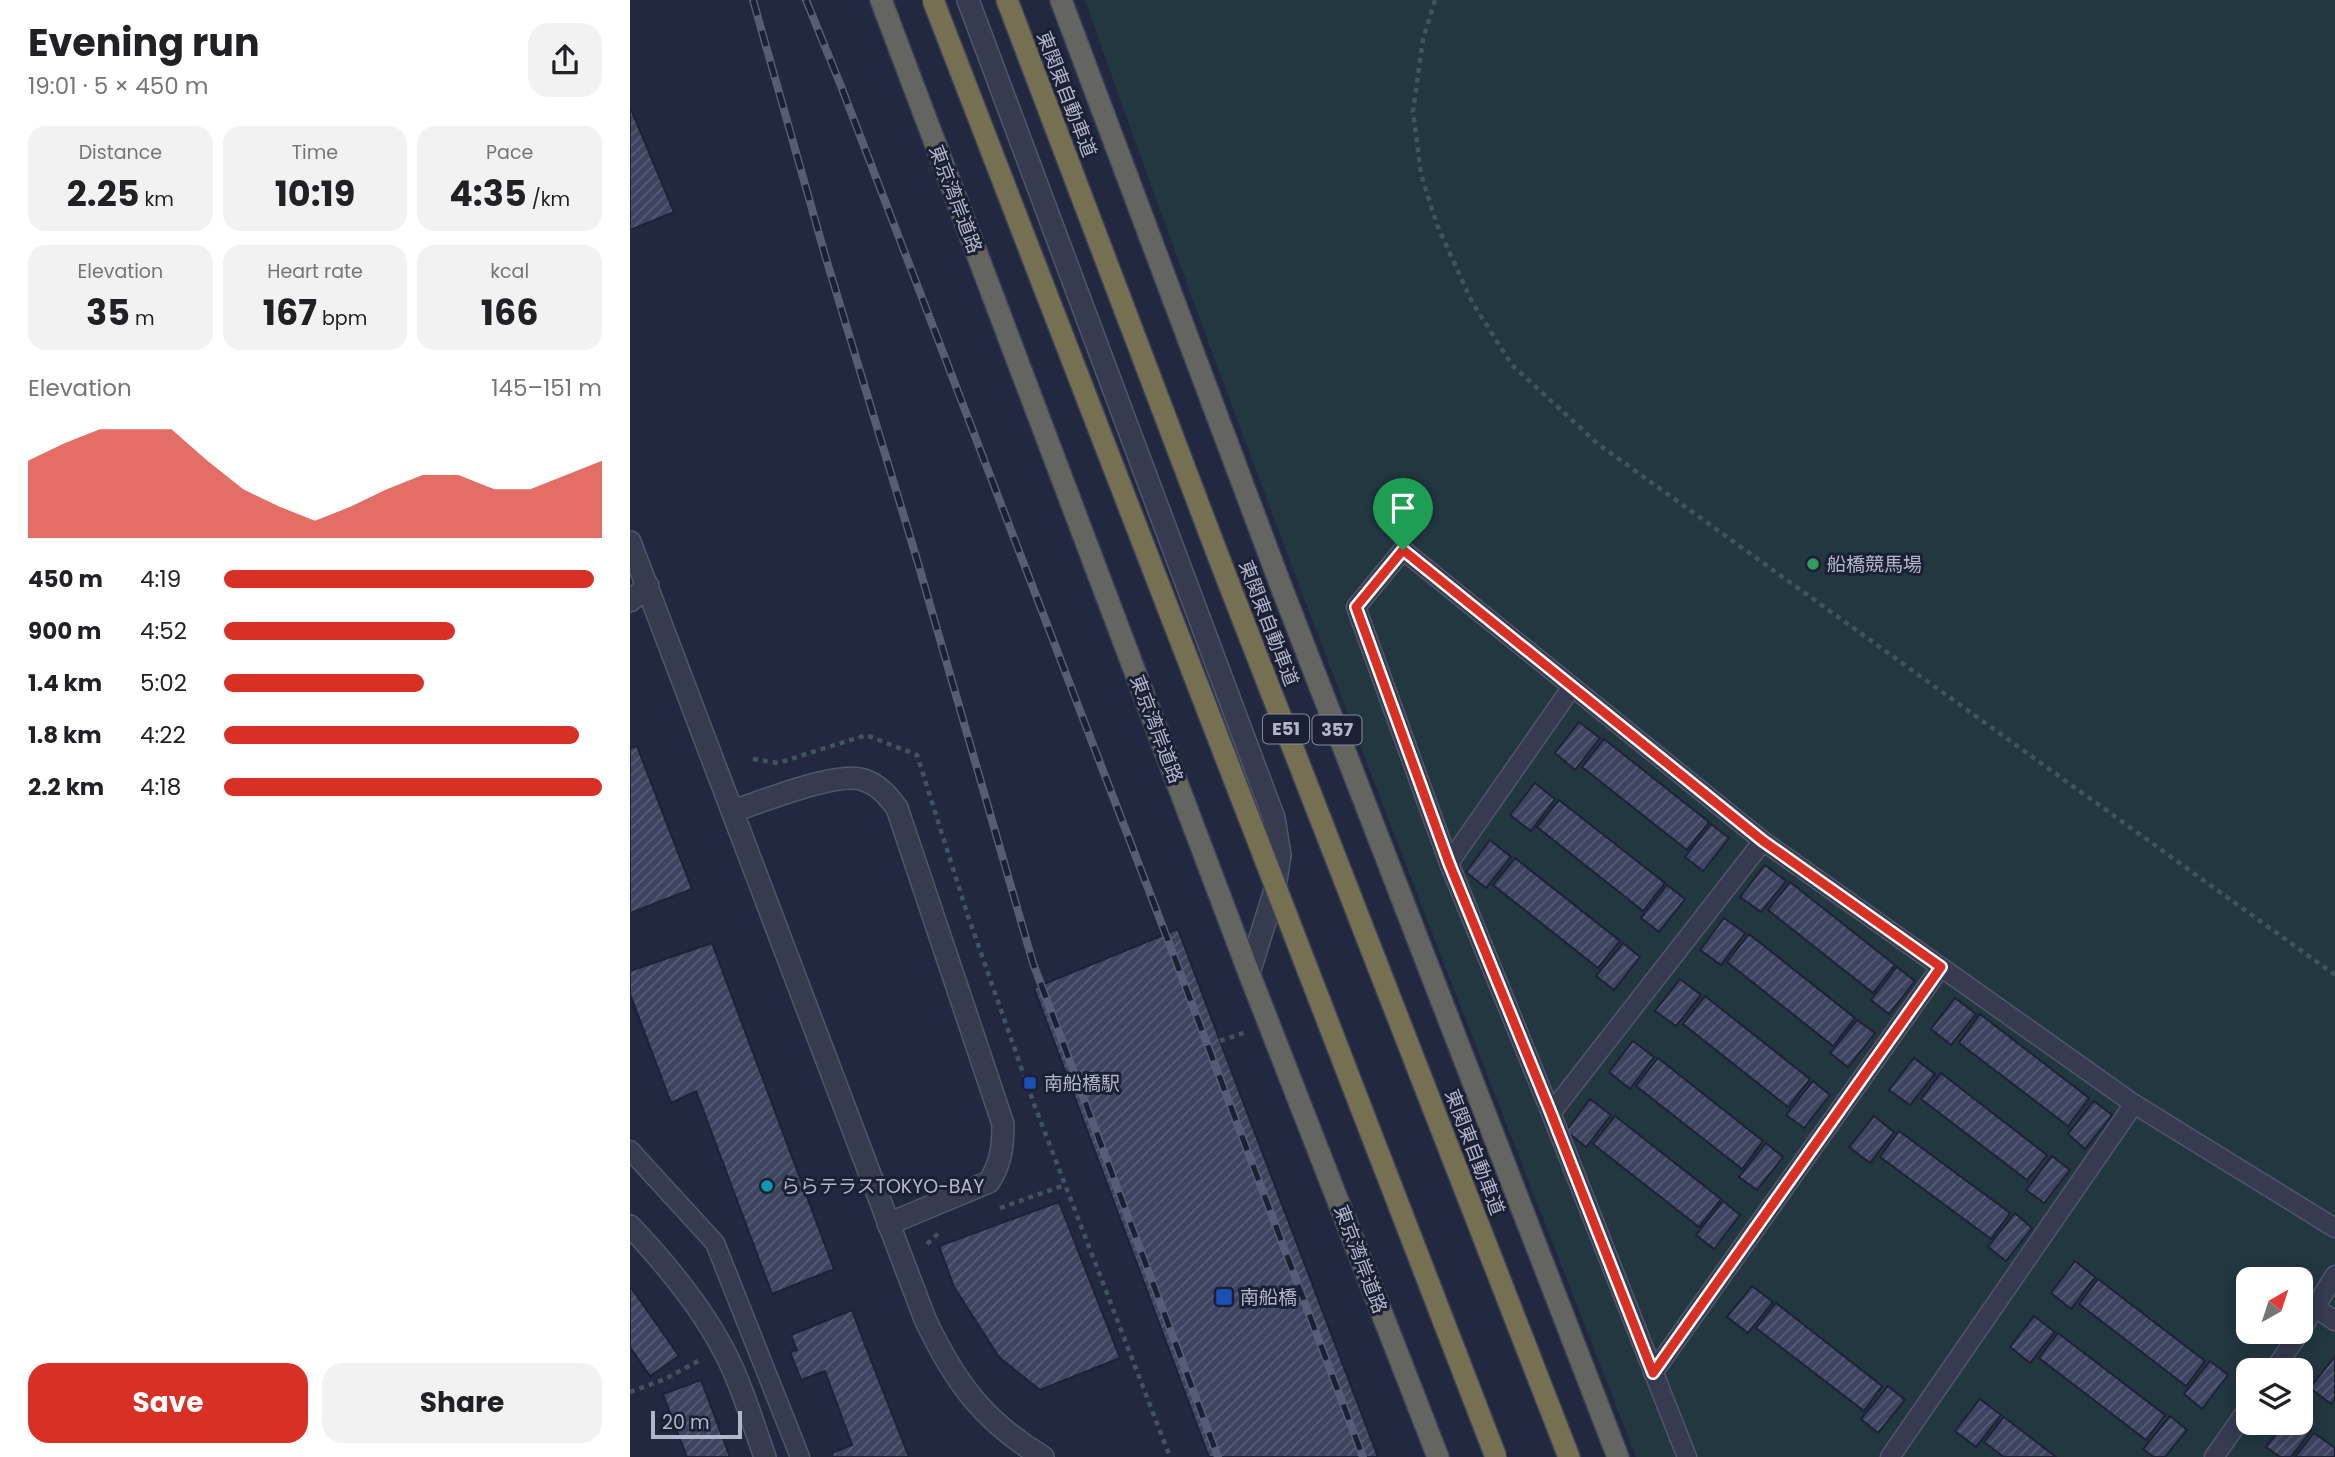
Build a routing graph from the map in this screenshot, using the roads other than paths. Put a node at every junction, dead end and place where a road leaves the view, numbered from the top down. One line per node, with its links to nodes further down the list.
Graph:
1 (881, 0): 14 (highway, 東京湾岸道路)
2 (933, 0): 31 (highway, bridge)
3 (968, 0): 14 (street)
4 (1007, 0): 32 (highway, 東関東自動車道 / E51)
5 (1061, 0): 33 (highway, 357)
6 (630, 542): 7 (street)
7 (648, 586): 8 (street); 10 (street)
8 (630, 601)
9 (1572, 687): 11 (lane); 12 (lane); 12 (lane)
10 (733, 811): 18 (street); 18 (street)
11 (1763, 841): 13 (lane); 16 (lane)
12 (1449, 863): 16 (lane)
13 (1941, 967): 15 (lane); 25 (lane)
14 (1249, 973): 30 (highway, 東京湾岸道路)
15 (2134, 1104): 20 (lane); 35 (lane)
16 (1551, 1113): 25 (lane)
17 (630, 1150): 28 (lane)
18 (888, 1224): 29 (street)
19 (630, 1226): 27 (street)
20 (2335, 1228)
21 (2335, 1275): 22 (lane)
22 (2316, 1308): 23 (lane); 24 (lane)
23 (2314, 1311)
24 (2335, 1321)
25 (1653, 1373): 34 (lane)
26 (2236, 1426): 36 (lane)
27 (765, 1457)
28 (800, 1457)
29 (1043, 1457)
30 (1438, 1457)
31 (1496, 1457)
32 (1569, 1457)
33 (1618, 1457)
34 (1687, 1457)
35 (1890, 1457)
36 (2214, 1457)

